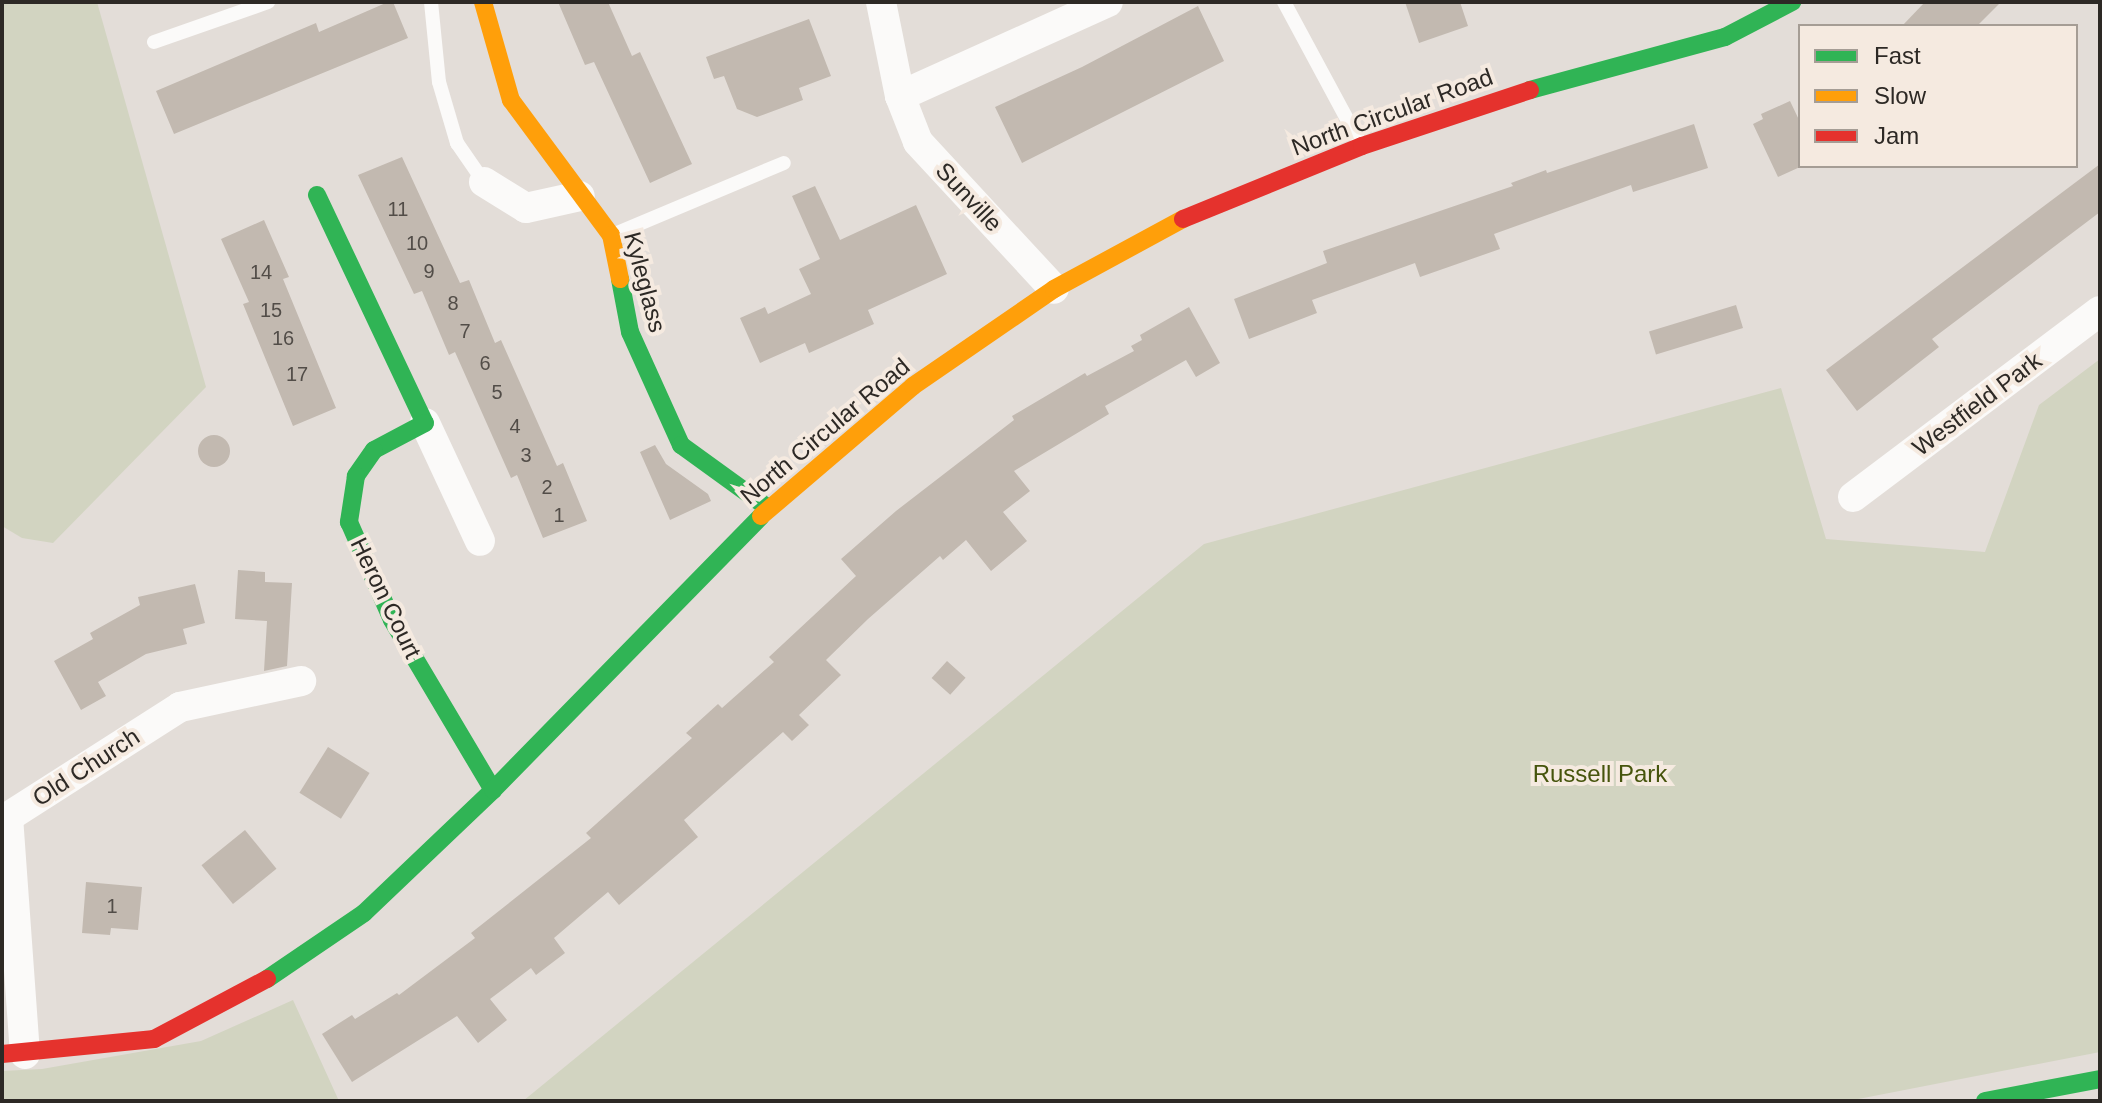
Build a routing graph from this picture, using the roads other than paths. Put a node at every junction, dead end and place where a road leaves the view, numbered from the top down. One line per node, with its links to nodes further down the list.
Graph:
1 (268, 2): 8 (lane)
2 (431, 2): 12 (lane)
3 (483, 2): 14 (street, Kyleglass)
4 (881, 2): 9 (street, Sunville)
5 (1108, 2): 9 (street)
6 (1284, 2): 10 (lane)
7 (1792, 2): 10 (street, North Circular Road)
8 (154, 42)
9 (900, 96): 16 (street, Sunville)
10 (1362, 146): 16 (street, North Circular Road)
11 (784, 163): 15 (lane)
12 (484, 182): 14 (street)
13 (317, 195): 18 (street)
14 (580, 196): 15 (street, Kyleglass)
15 (611, 235): 20 (street, Kyleglass)
16 (1054, 289): 20 (street, North Circular Road)
17 (2100, 311): 19 (street, Westfield Park)
18 (425, 423): 21 (street); 23 (street, Heron Court)
19 (1853, 497)
20 (768, 508): 23 (street, North Circular Road)
21 (480, 541)
22 (301, 681): 24 (street, Old Church)
23 (493, 790): 24 (street, North Circular Road)
24 (14, 1054)
25 (2100, 1079): 26 (street)
26 (1985, 1101)

